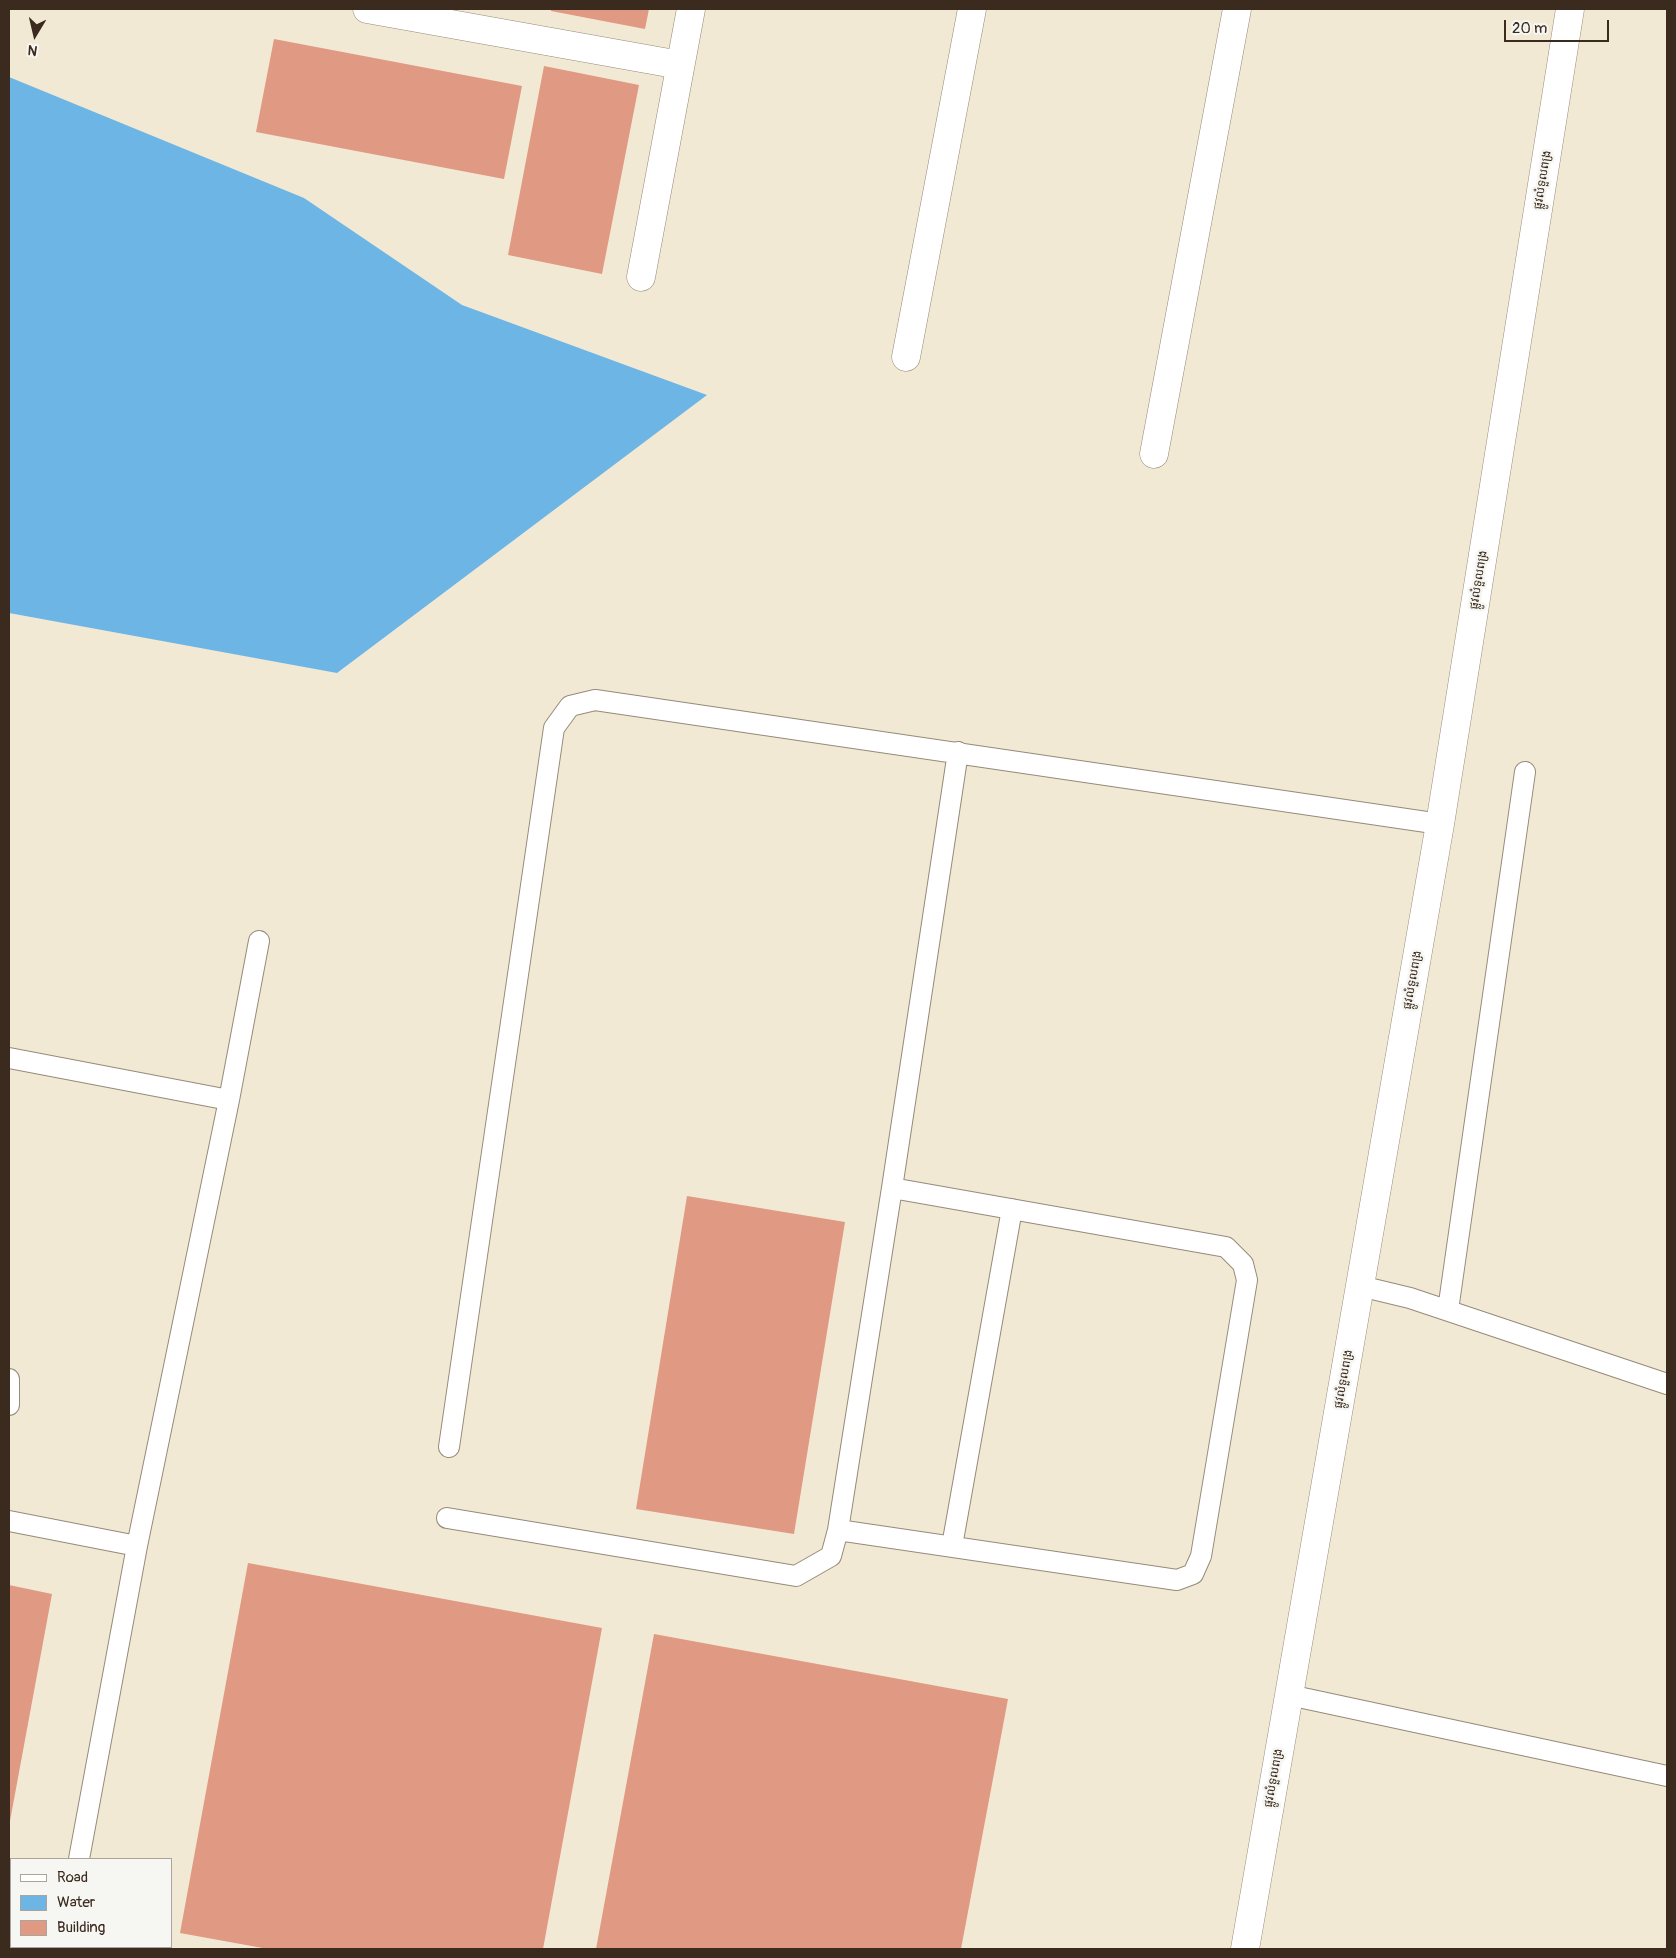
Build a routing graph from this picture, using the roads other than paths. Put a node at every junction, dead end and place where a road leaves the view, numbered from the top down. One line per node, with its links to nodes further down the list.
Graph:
1 (367, 9): 6 (street)
2 (691, 9): 6 (street)
3 (972, 9): 8 (street)
4 (1237, 9): 9 (street)
5 (1570, 9): 12 (street, ផ្លូវលំទួលពង្រ)
6 (680, 65): 7 (street)
7 (641, 277)
8 (906, 357)
9 (1154, 454)
10 (958, 752): 12 (lane); 16 (lane); 23 (lane)
11 (1524, 772): 19 (lane)
12 (1440, 824): 18 (street, ផ្លូវលំទួលពង្រ)
13 (259, 940): 15 (lane)
14 (9, 1058): 15 (lane)
15 (230, 1100): 27 (lane)
16 (892, 1188): 17 (lane); 26 (lane)
17 (1012, 1209): 28 (lane); 28 (lane)
18 (1360, 1286): 19 (lane); 29 (street, ផ្លូវលំទួលពង្រ)
19 (1448, 1310): 21 (lane)
20 (9, 1379): 22 (lane)
21 (1667, 1384)
22 (9, 1405)
23 (449, 1447)
24 (447, 1518): 26 (lane)
25 (9, 1521): 27 (lane)
26 (838, 1530): 28 (lane)
27 (137, 1546): 31 (lane)
28 (952, 1546)
29 (1289, 1695): 30 (lane); 32 (street, ផ្លូវលំទួលពង្រ)
30 (1667, 1776)
31 (79, 1858)
32 (1245, 1949)

